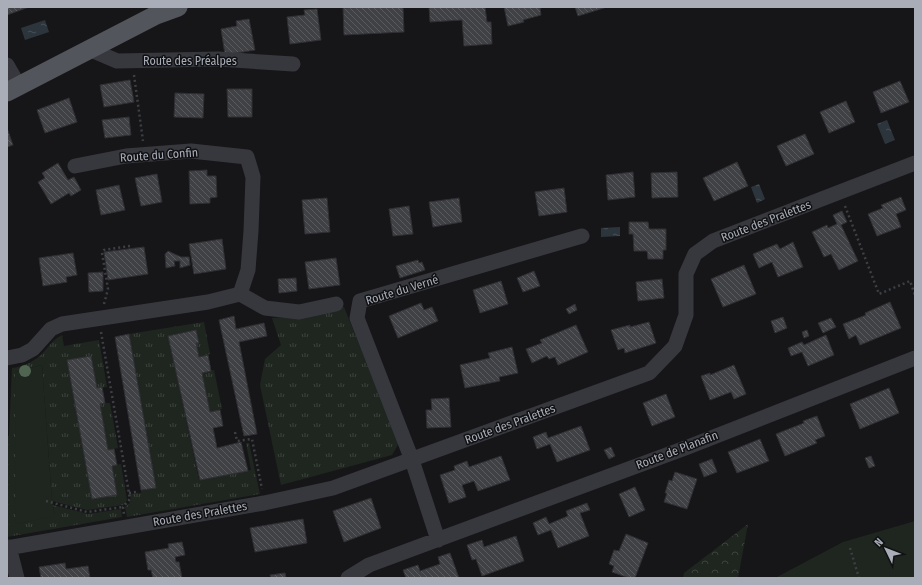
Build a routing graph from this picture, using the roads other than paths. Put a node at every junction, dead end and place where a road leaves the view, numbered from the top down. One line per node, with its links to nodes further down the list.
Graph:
1 (178, 7): 2 (main road)
2 (89, 49): 3 (street, Route des Préalpes); 5 (main road)
3 (293, 64)
4 (7, 65): 5 (street)
5 (13, 89)
6 (915, 162): 13 (street, Route des Pralettes)
7 (75, 166): 9 (street, Route du Confin)
8 (582, 236): 13 (street, Route du Verné)
9 (240, 294): 10 (street); 11 (street)
10 (336, 304)
11 (7, 358)
12 (915, 358): 14 (street, Route de Planafin)
13 (412, 460): 14 (street); 15 (street, Route des Pralettes)
14 (438, 540): 17 (street, Route de Planafin)
15 (8, 547): 16 (street)
16 (17, 578)
17 (348, 578)

